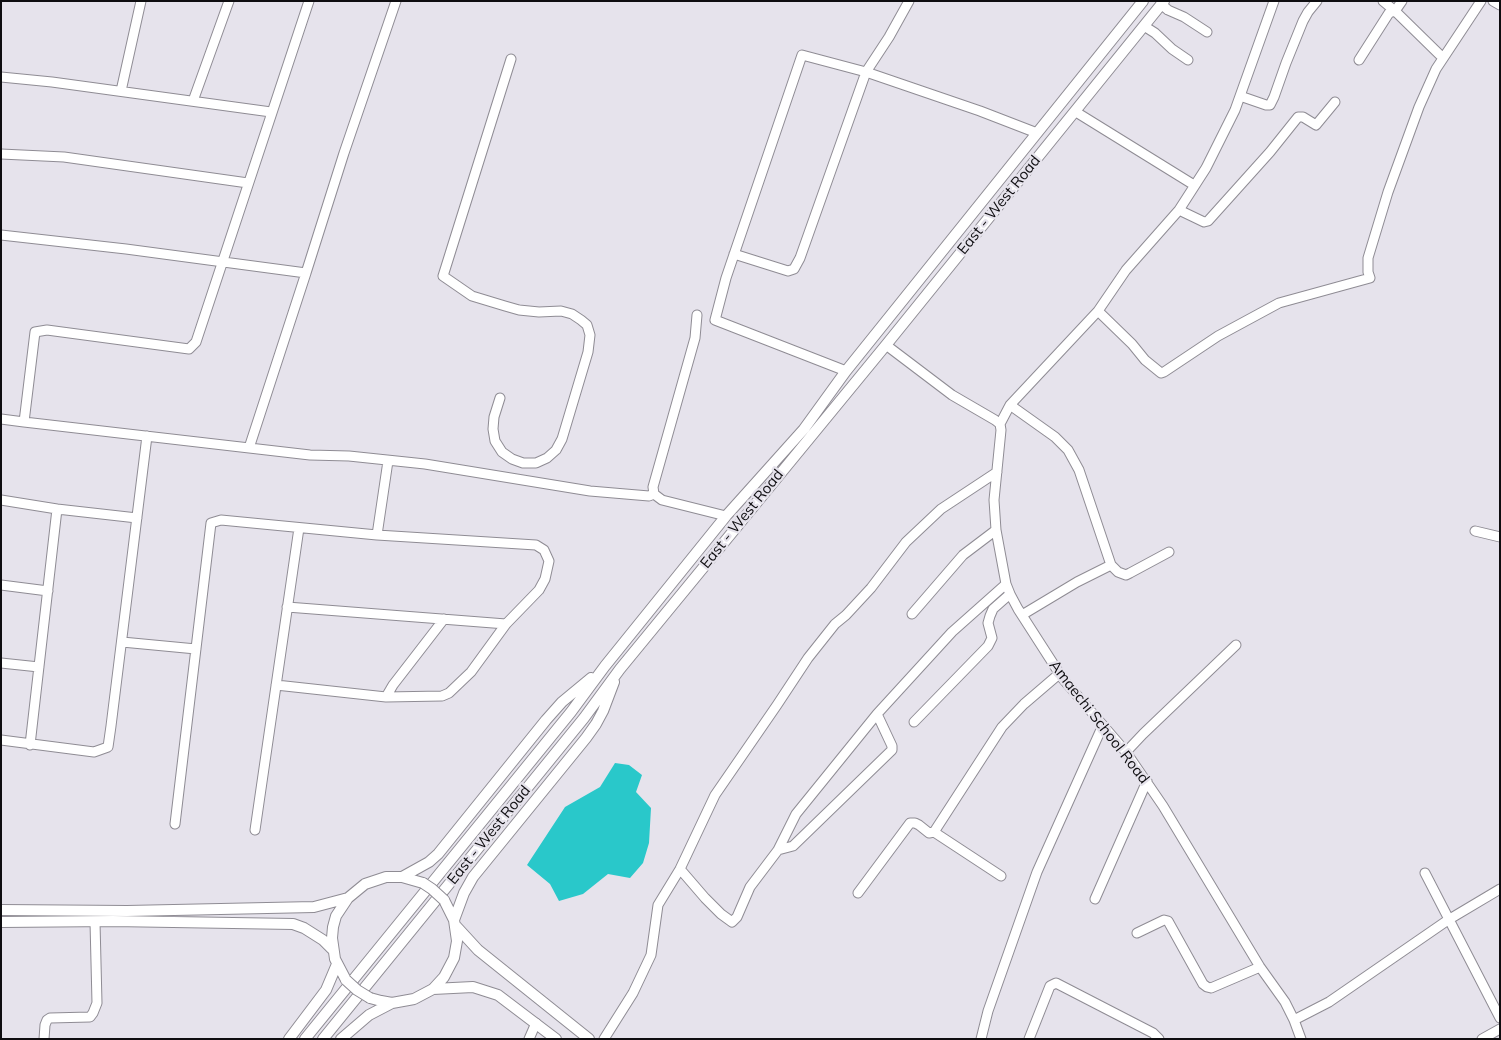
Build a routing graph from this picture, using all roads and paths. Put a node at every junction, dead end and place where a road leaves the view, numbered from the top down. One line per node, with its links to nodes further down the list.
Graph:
1 (141, 1): 24 (street)
2 (229, 1): 26 (street)
3 (309, 1): 28 (street)
4 (396, 1): 38 (street)
5 (909, 1): 22 (street)
6 (1143, 1): 30 (main road, East - West Road)
7 (1274, 1): 25 (street)
8 (1317, 1): 25 (street)
9 (1383, 1): 15 (street)
10 (1402, 1): 15 (street)
11 (1480, 1): 18 (street)
12 (1493, 1): 14 (street)
13 (1162, 3): 16 (main road, East - West Road); 17 (street)
14 (1500, 5)
15 (1395, 11): 18 (street); 21 (street)
16 (1144, 26): 20 (street); 29 (main road, East - West Road)
17 (1207, 32)
18 (1443, 58): 39 (street)
19 (511, 59): 43 (street)
20 (1188, 60)
21 (1359, 60)
22 (866, 72): 30 (street); 36 (street); 36 (street)
23 (1, 77): 24 (street)
24 (121, 91): 26 (street)
25 (1240, 96): 33 (street)
26 (193, 101): 28 (street)
27 (1335, 102): 34 (street)
28 (271, 112): 32 (street)
29 (1076, 112): 33 (street); 41 (main road, East - West Road)
30 (1037, 133): 42 (main road, East - West Road)
31 (1, 154): 32 (street)
32 (248, 183): 37 (street)
33 (1194, 185): 34 (street)
34 (1180, 210): 39 (street)
35 (1, 235): 37 (street)
36 (734, 254): 42 (street)
37 (222, 262): 38 (street); 46 (street)
38 (306, 273): 49 (street)
39 (1098, 311): 44 (street)
40 (697, 315): 52 (street)
41 (886, 345): 47 (street); 79 (main road, East - West Road)
42 (846, 371): 55 (main road, East - West Road)
43 (500, 398)
44 (1010, 405): 47 (street); 63 (street)
45 (1, 419): 46 (street)
46 (24, 422): 48 (street)
47 (1000, 424): 51 (street, Amaechi School Road)
48 (147, 436): 49 (street); 56 (street)
49 (249, 448): 50 (street)
50 (388, 461): 52 (street); 60 (street)
51 (997, 472): 58 (street, Amaechi School Road); 94 (street)
52 (654, 494): 55 (street)
53 (1, 500): 54 (street)
54 (57, 509): 56 (street); 66 (street)
55 (726, 516): 77 (main road, East - West Road)
56 (137, 518): 73 (street)
57 (299, 528): 60 (street); 68 (street); 75 (street)
58 (996, 530): 64 (street, Amaechi School Road); 69 (street)
59 (1476, 530): 61 (street)
60 (377, 535): 72 (street)
61 (1500, 537)
62 (1169, 552): 63 (street)
63 (1111, 565): 70 (street)
64 (1006, 584): 67 (street, Amaechi School Road); 83 (street)
65 (1, 585): 66 (street)
66 (48, 591): 78 (street)
67 (1010, 594): 70 (street, Amaechi School Road); 84 (street)
68 (287, 607): 71 (street); 81 (street)
69 (912, 614)
70 (1022, 616): 80 (street, Amaechi School Road)
71 (444, 619): 72 (street); 82 (street)
72 (506, 624): 82 (street)
73 (122, 642): 75 (street); 87 (street)
74 (1236, 644): 88 (street)
75 (196, 649): 90 (street)
76 (1, 663): 78 (street)
77 (605, 666): 97 (main road); 119 (main road, East - West Road)
78 (39, 667): 87 (street)
79 (620, 669): 106 (main road); 120 (main road, East - West Road)
80 (1059, 674): 85 (street, Amaechi School Road); 92 (street)
81 (276, 685): 82 (street); 91 (street)
82 (386, 697)
83 (877, 714): 93 (street); 93 (street)
84 (914, 722)
85 (1103, 726): 88 (street, Amaechi School Road); 126 (street)
86 (1, 740): 87 (street)
87 (30, 745)
88 (1126, 752): 89 (street, Amaechi School Road)
89 (1146, 781): 101 (street); 110 (street, Amaechi School Road)
90 (175, 824)
91 (256, 830)
92 (934, 832): 96 (street); 99 (street)
93 (778, 850): 94 (street)
94 (680, 869): 125 (street)
95 (1425, 873): 103 (street)
96 (1001, 876)
97 (402, 877): 100 (main road); 106 (main road, bridge)
98 (1500, 889): 103 (street)
99 (858, 893)
100 (348, 898): 102 (main road); 108 (main road)
101 (1095, 899)
102 (1, 910)
103 (1448, 920): 113 (street); 114 (street)
104 (1, 922): 105 (main road)
105 (96, 922): 108 (main road); 117 (street)
106 (455, 922): 111 (main road); 124 (main road)
107 (1137, 934): 110 (street)
108 (332, 949): 109 (main road)
109 (337, 964): 112 (main road, bridge); 118 (main road)
110 (1260, 967): 114 (street, Amaechi School Road)
111 (433, 989): 112 (main road); 115 (main road)
112 (392, 1002): 121 (main road)
113 (1500, 1018)
114 (1294, 1020): 129 (street, Amaechi School Road)
115 (536, 1023): 122 (street); 123 (main road)
116 (1500, 1029): 130 (street)
117 (44, 1039)
118 (289, 1039)
119 (305, 1039)
120 (324, 1039)
121 (342, 1039)
122 (530, 1039)
123 (556, 1039)
124 (590, 1039)
125 (604, 1039)
126 (981, 1039)
127 (1029, 1039): 128 (street)
128 (1159, 1039)
129 (1301, 1039)
130 (1482, 1039)

